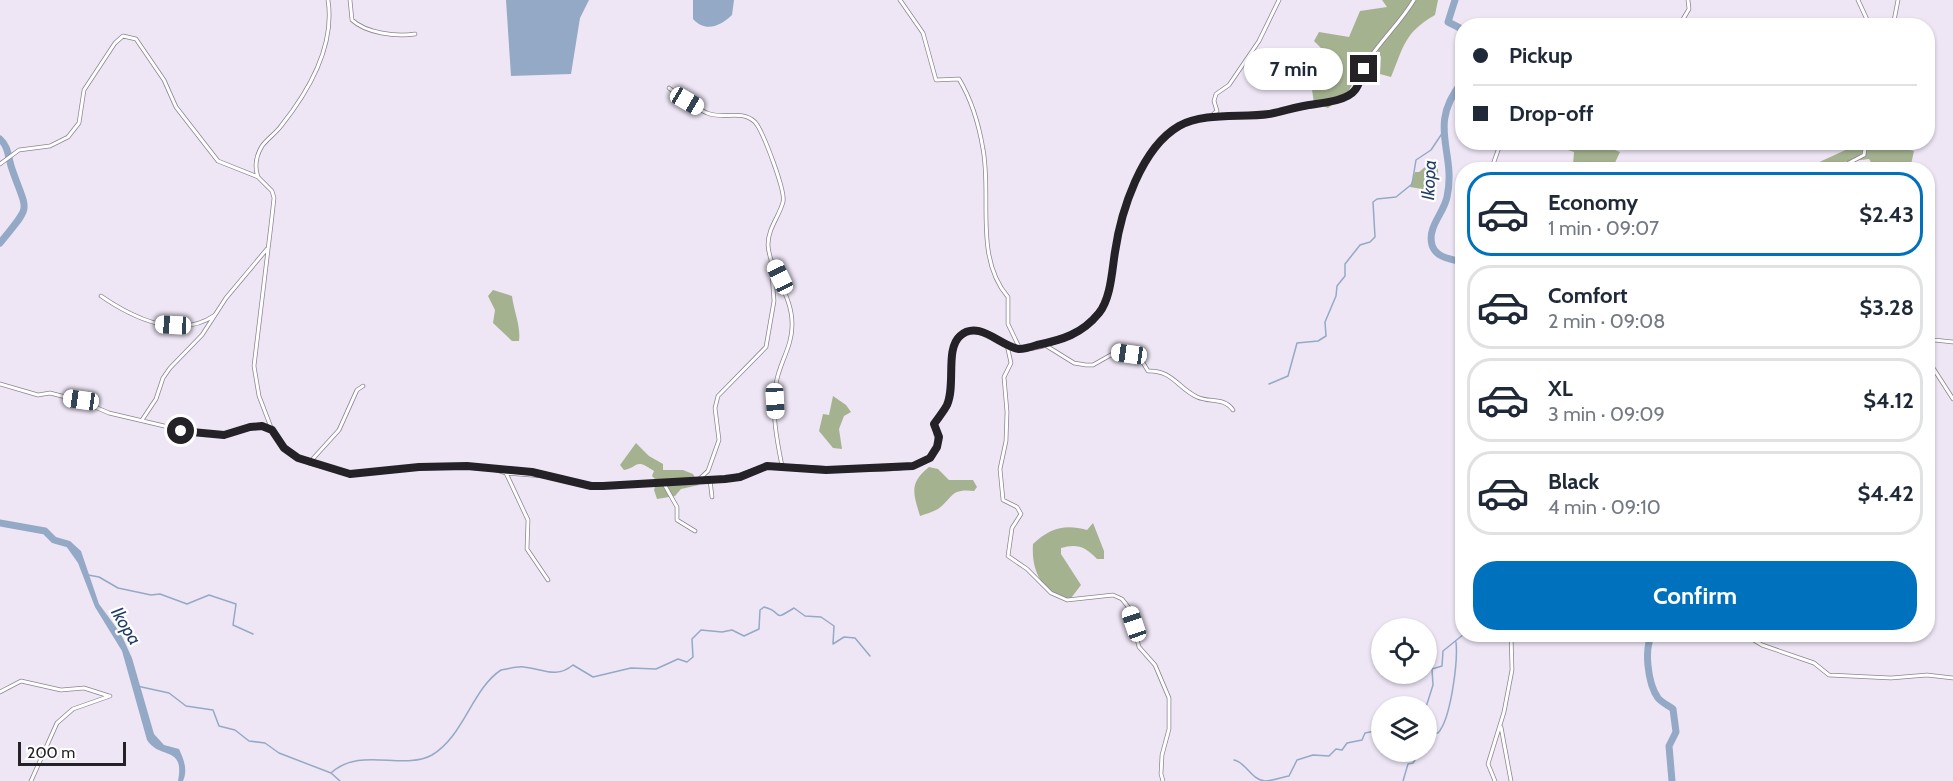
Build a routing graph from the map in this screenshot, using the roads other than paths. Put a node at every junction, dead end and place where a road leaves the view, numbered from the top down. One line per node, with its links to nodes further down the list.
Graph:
1 (328, 0): 18 (street)
2 (350, 0): 12 (street)
3 (900, 0): 27 (street)
4 (1279, 0): 14 (street)
5 (1414, 0): 14 (street)
6 (1688, 0): 9 (street)
7 (1858, 0): 10 (street)
8 (1899, 0): 11 (street)
9 (1683, 18)
10 (1866, 18)
11 (1895, 18)
12 (415, 34)
13 (669, 88): 20 (street)
14 (1209, 118): 25 (street)
15 (1865, 150): 16 (street)
16 (1850, 162)
17 (1, 164): 18 (street)
18 (258, 177): 19 (street)
19 (268, 248): 22 (street); 34 (street)
20 (770, 256): 36 (street); 41 (street)
21 (101, 296): 22 (street)
22 (216, 315): 33 (street)
23 (1935, 340): 24 (street)
24 (1953, 342)
25 (1044, 344): 27 (street); 32 (street)
26 (1007, 345): 27 (street); 36 (street); 52 (street)
27 (1020, 349)
28 (1935, 371): 31 (street)
29 (0, 384): 33 (street)
30 (363, 386): 35 (street)
31 (1953, 399)
32 (1233, 410)
33 (142, 420): 34 (street)
34 (272, 430): 35 (street)
35 (309, 463): 37 (street)
36 (782, 466): 40 (street)
37 (489, 467): 38 (street); 39 (street)
38 (506, 473): 39 (street); 45 (street)
39 (547, 475): 42 (street)
40 (710, 480): 41 (street); 43 (street)
41 (697, 481): 42 (street)
42 (664, 484): 44 (street)
43 (712, 497)
44 (695, 531)
45 (548, 580)
46 (1511, 642): 50 (street)
47 (1757, 642): 48 (street)
48 (1953, 678)
49 (0, 692): 51 (street)
50 (1500, 725): 53 (street); 54 (street)
51 (31, 781)
52 (1163, 781)
53 (1496, 781)
54 (1511, 781)

